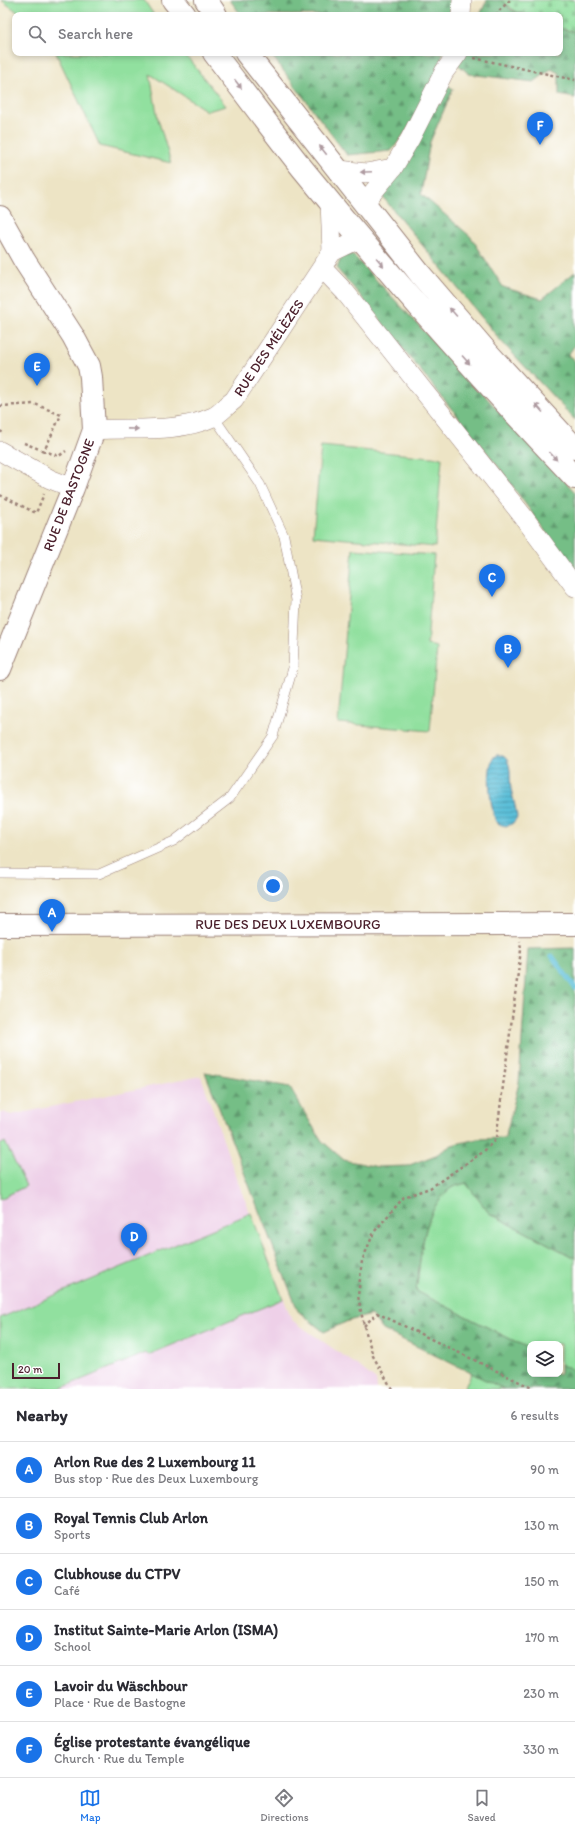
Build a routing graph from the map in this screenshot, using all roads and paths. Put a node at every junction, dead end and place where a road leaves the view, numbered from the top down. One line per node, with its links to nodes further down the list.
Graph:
1 (173, 0): 5 (main road)
2 (206, 0): 6 (main road)
3 (462, 0): 7 (street)
4 (510, 0): 8 (path)
5 (183, 12)
6 (214, 12)
7 (461, 12)
8 (498, 12)
9 (216, 56): 16 (main road, one-way to 16)
10 (248, 56): 15 (main road, one-way to 10)
11 (456, 56): 14 (street)
12 (470, 56): 13 (path)
13 (575, 80)
14 (393, 168): 15 (street, one-way to 15); 17 (street)
15 (339, 170): 17 (main road)
16 (330, 202): 19 (main road); 20 (street)
17 (365, 202): 25 (main road, one-way to 17)
18 (0, 217): 24 (main road, RUE DE BASTOGNE)
19 (361, 238): 20 (street); 28 (main road, one-way to 28)
20 (332, 252): 21 (street, RUE DES MÉLÈZES)
21 (322, 268): 23 (street, RUE DES MÉLÈZES); 32 (street)
22 (0, 406): 27 (path)
23 (214, 417): 24 (street, RUE DES MÉLÈZES, one-way to 23); 34 (lane)
24 (94, 430): 27 (main road, RUE DE BASTOGNE)
25 (575, 448)
26 (0, 451): 29 (street)
27 (86, 451): 30 (main road, RUE DE BASTOGNE)
28 (575, 478)
29 (50, 479): 30 (street); 31 (path)
30 (73, 488): 33 (main road, RUE DE BASTOGNE)
31 (0, 494)
32 (575, 587)
33 (0, 669)
34 (0, 873)
35 (0, 924): 36 (main road, RUE DES DEUX LUXEMBOURG)
36 (518, 924): 37 (main road, RUE DES DEUX LUXEMBOURG); 38 (path)
37 (575, 924)
38 (364, 1326): 39 (path); 40 (path)
39 (392, 1389)
40 (534, 1389)

